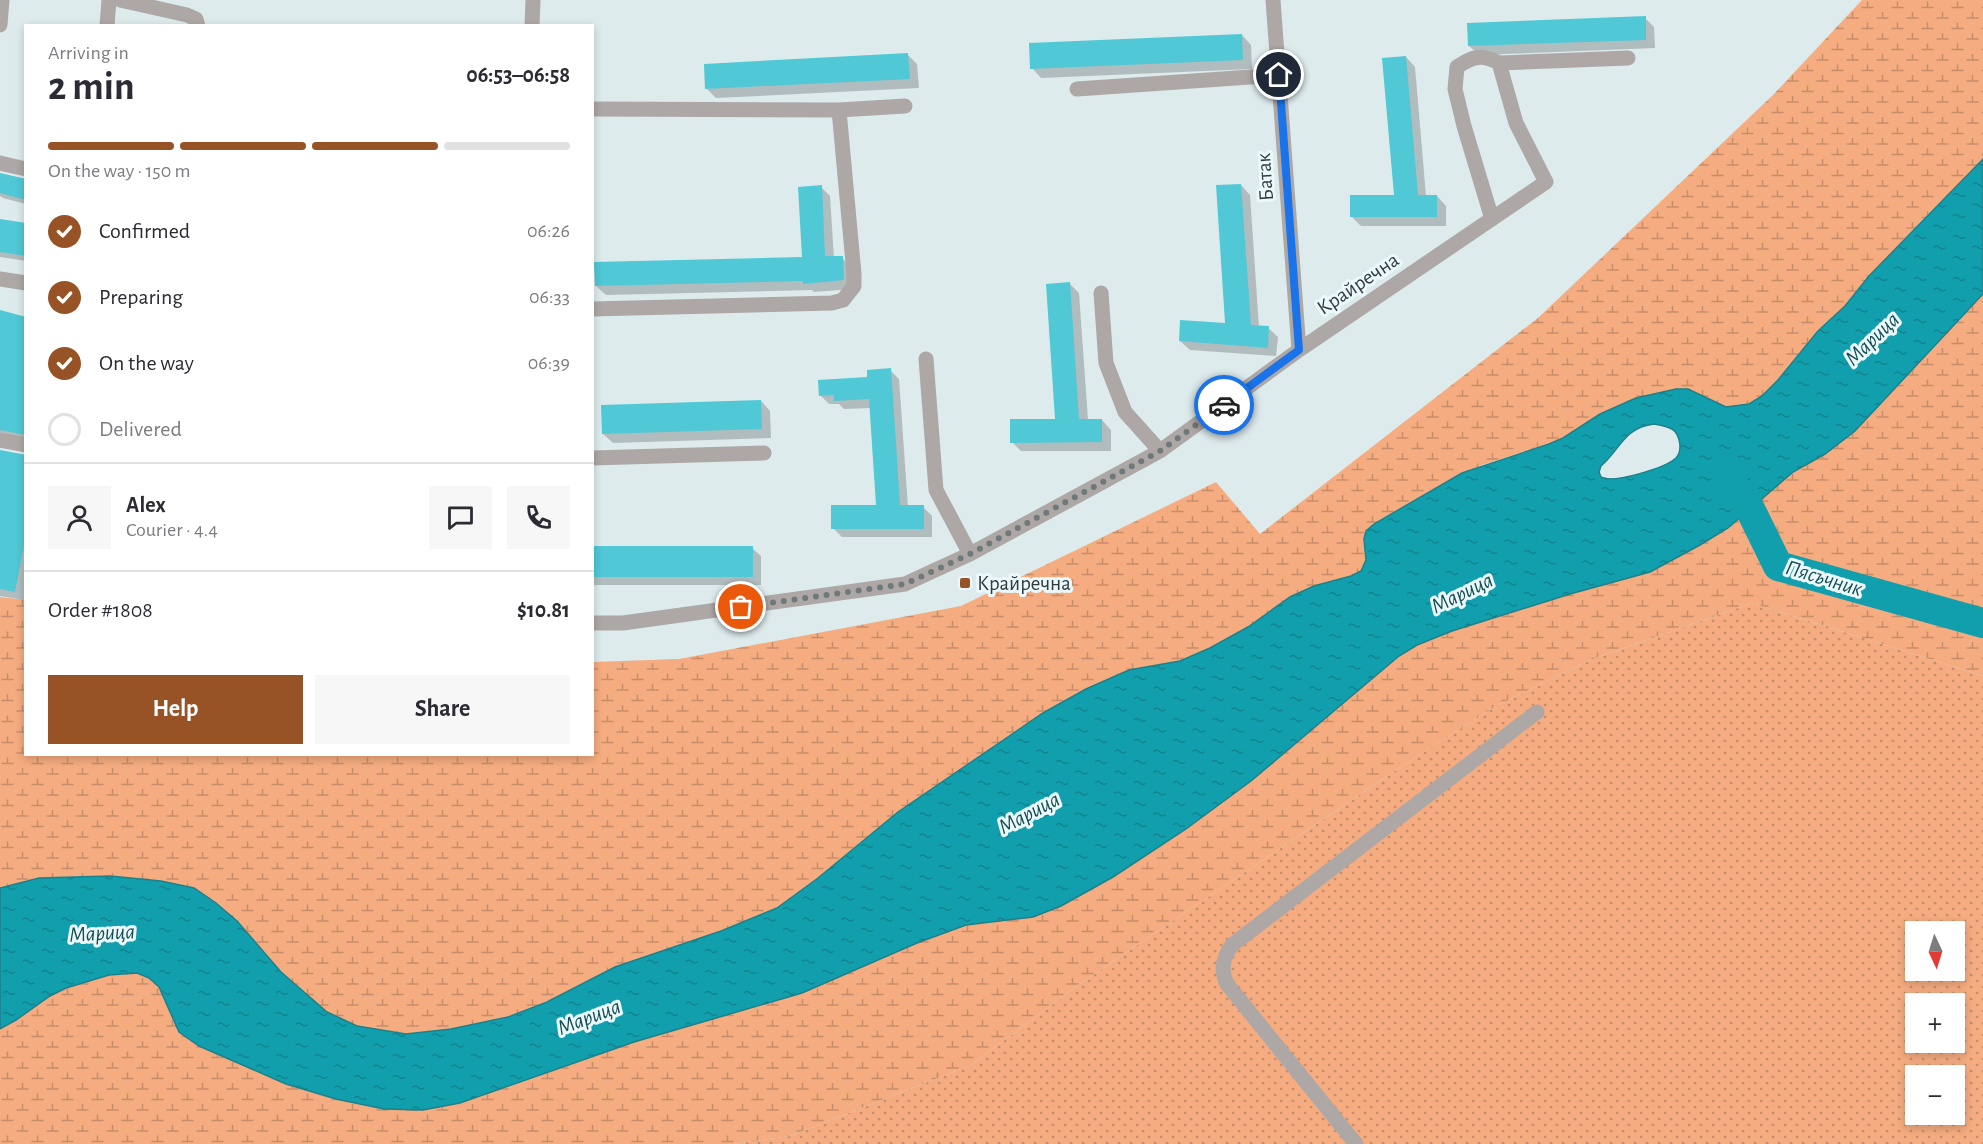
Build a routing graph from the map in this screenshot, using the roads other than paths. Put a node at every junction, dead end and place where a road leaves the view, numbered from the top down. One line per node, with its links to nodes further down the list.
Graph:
1 (2, 0): 9 (street)
2 (109, 0): 6 (street)
3 (120, 0): 7 (street)
4 (533, 0): 8 (street)
5 (1273, 0): 12 (street, Батак)
6 (107, 24)
7 (197, 24)
8 (532, 24)
9 (0, 25)
10 (1628, 58): 11 (street)
11 (1499, 63): 19 (street, Крайречна); 19 (street)
12 (1279, 75): 13 (street); 24 (street, Батак)
13 (1077, 89)
14 (905, 106): 16 (street)
15 (594, 109): 16 (street)
16 (839, 110): 23 (street)
17 (0, 163): 18 (street)
18 (24, 169)
19 (1492, 219): 24 (street, Крайречна)
20 (0, 279): 21 (street)
21 (24, 283)
22 (1101, 293): 28 (street)
23 (594, 309)
24 (1299, 350): 28 (street, Крайречна)
25 (926, 360): 31 (street)
26 (3, 441): 27 (street)
27 (24, 445)
28 (1160, 451): 31 (street, Крайречна)
29 (765, 453): 30 (street)
30 (594, 458)
31 (970, 554): 32 (street, Крайречна)
32 (594, 623)
33 (1537, 712): 34 (street)
34 (1356, 1144)

